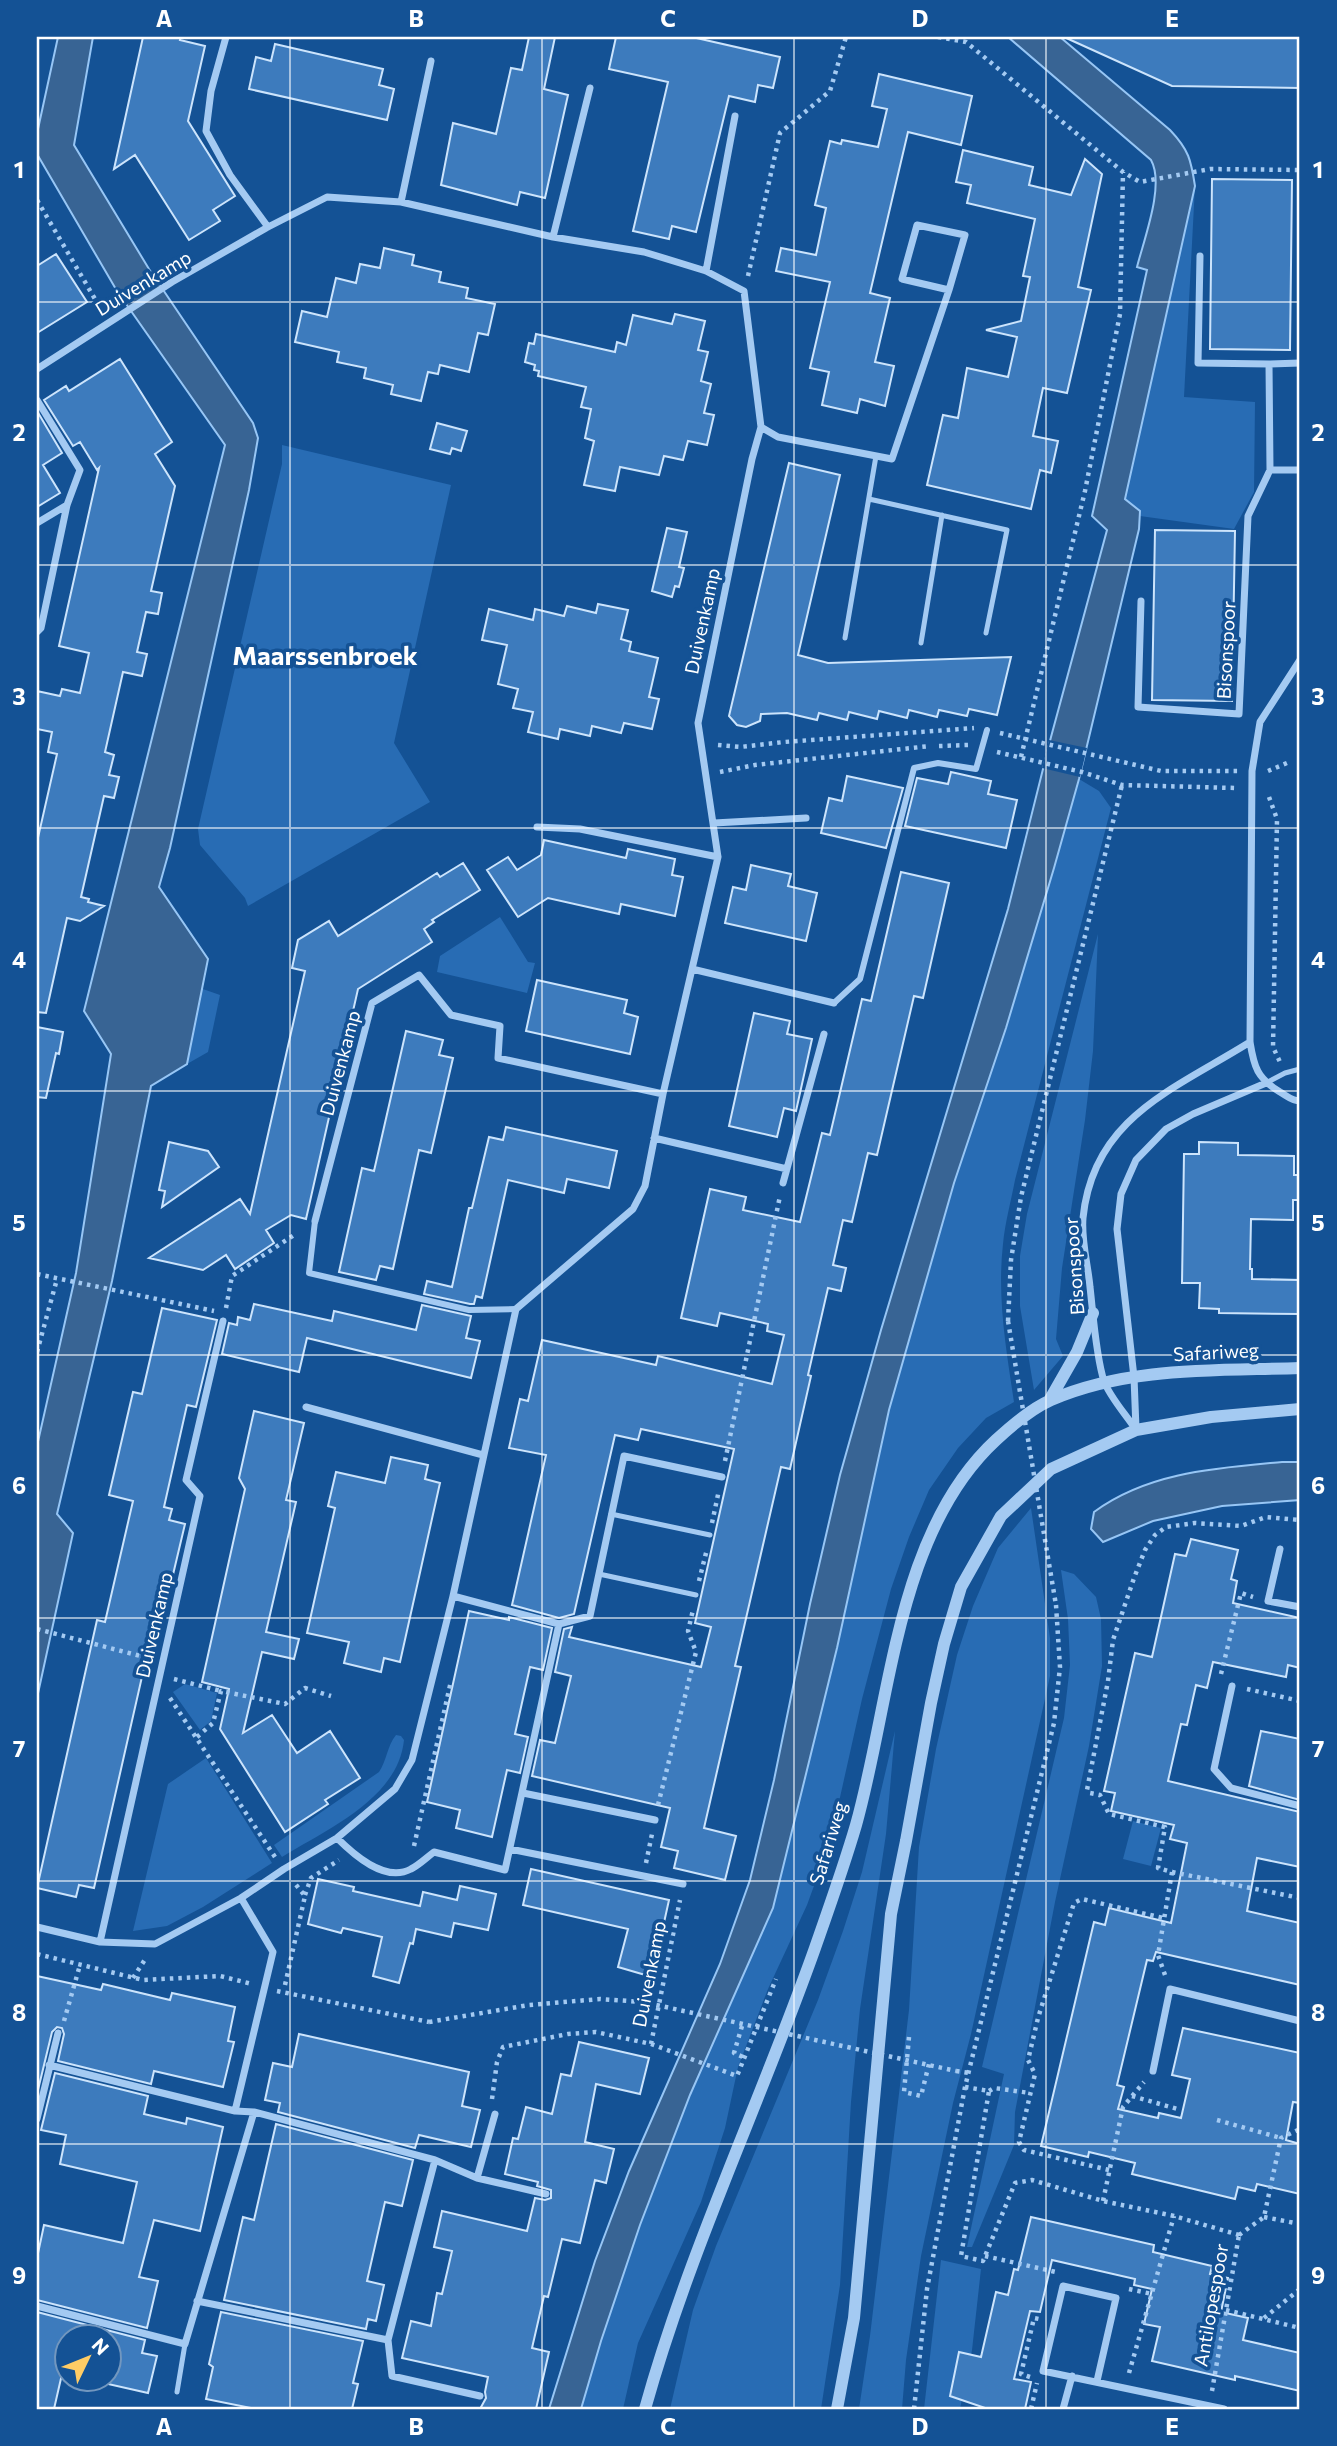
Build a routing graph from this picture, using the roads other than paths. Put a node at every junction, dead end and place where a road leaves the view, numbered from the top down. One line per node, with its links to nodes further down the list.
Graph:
1 (226, 37): 6 (street)
2 (431, 61): 5 (street)
3 (590, 88): 7 (street)
4 (735, 116): 9 (street)
5 (401, 202): 6 (street, Duivenkamp); 7 (street, Duivenkamp)
6 (268, 227): 13 (street, Duivenkamp)
7 (553, 237): 9 (street, Duivenkamp)
8 (1200, 256): 12 (street)
9 (706, 271): 15 (street, Duivenkamp)
10 (949, 290): 10 (street); 16 (street)
11 (1300, 363): 12 (street)
12 (1269, 364): 17 (street, Bisonspoor)
13 (37, 369)
14 (37, 400): 20 (street)
15 (761, 427): 16 (street); 31 (street, Duivenkamp)
16 (876, 456): 19 (lane)
17 (1270, 470): 18 (street); 23 (street, Bisonspoor)
18 (1300, 470)
19 (869, 499): 21 (lane); 26 (lane)
20 (67, 505): 22 (street); 24 (street)
21 (942, 515): 25 (lane); 27 (lane)
22 (37, 523)
23 (1141, 601)
24 (37, 632)
25 (986, 634)
26 (845, 638)
27 (921, 643)
28 (1300, 660): 37 (street)
29 (987, 730): 35 (street)
30 (806, 818): 31 (street)
31 (714, 823): 33 (street, Duivenkamp)
32 (537, 827): 33 (street)
33 (718, 857): 34 (street, Duivenkamp)
34 (692, 969): 35 (street); 40 (street, Duivenkamp)
35 (834, 1003)
36 (824, 1034): 43 (street)
37 (1250, 1042): 39 (street); 47 (street, Bisonspoor)
38 (1300, 1069): 39 (lane)
39 (1266, 1083): 41 (street); 50 (street)
40 (663, 1094): 42 (street, Duivenkamp); 45 (street, Duivenkamp)
41 (1300, 1101)
42 (654, 1138): 43 (street); 46 (street, Duivenkamp)
43 (787, 1169): 44 (street)
44 (783, 1184)
45 (315, 1221): 46 (street, Duivenkamp)
46 (516, 1309): 56 (street)
47 (1093, 1313): 51 (street, Bisonspoor); 52 (street)
48 (223, 1321): 75 (street, Duivenkamp)
49 (1300, 1368): 50 (street, Safariweg)
50 (1134, 1377): 51 (street, Safariweg); 55 (street)
51 (1104, 1383): 52 (street, Safariweg); 55 (street, Bisonspoor)
52 (1049, 1401): 95 (street, Safariweg)
53 (306, 1407): 56 (street)
54 (1300, 1409): 55 (street)
55 (1136, 1430): 96 (street)
56 (483, 1455): 63 (street)
57 (722, 1477): 58 (street)
58 (611, 1514): 59 (lane); 61 (street)
59 (710, 1535)
60 (1280, 1549): 64 (street)
61 (599, 1574): 62 (lane); 65 (street)
62 (696, 1595)
63 (453, 1596): 65 (street); 70 (street)
64 (1300, 1607)
65 (559, 1624): 67 (street)
66 (1232, 1686): 68 (street)
67 (523, 1793): 69 (street); 71 (street)
68 (1300, 1806)
69 (655, 1820)
70 (337, 1838): 71 (street); 73 (street)
71 (510, 1849): 72 (street)
72 (683, 1884)
73 (241, 1898): 75 (street); 80 (street)
74 (37, 1927): 75 (street)
75 (100, 1942)
76 (1300, 2021): 79 (street)
77 (58, 2033): 78 (street)
78 (49, 2065): 80 (street); 83 (street)
79 (1153, 2071)
80 (235, 2111): 81 (street)
81 (254, 2112): 84 (street); 87 (street)
82 (495, 2114): 85 (street)
83 (37, 2119)
84 (435, 2161): 85 (street); 89 (street)
85 (477, 2178): 86 (street)
86 (546, 2194)
87 (198, 2301): 89 (street); 90 (street)
88 (37, 2306): 90 (street)
89 (388, 2340): 94 (street)
90 (185, 2343): 93 (lane)
91 (1072, 2376): 92 (street); 92 (street); 97 (street)
92 (1097, 2381): 98 (street)
93 (177, 2392)
94 (480, 2396)
95 (645, 2409)
96 (837, 2409)
97 (1063, 2409)
98 (1224, 2409)

